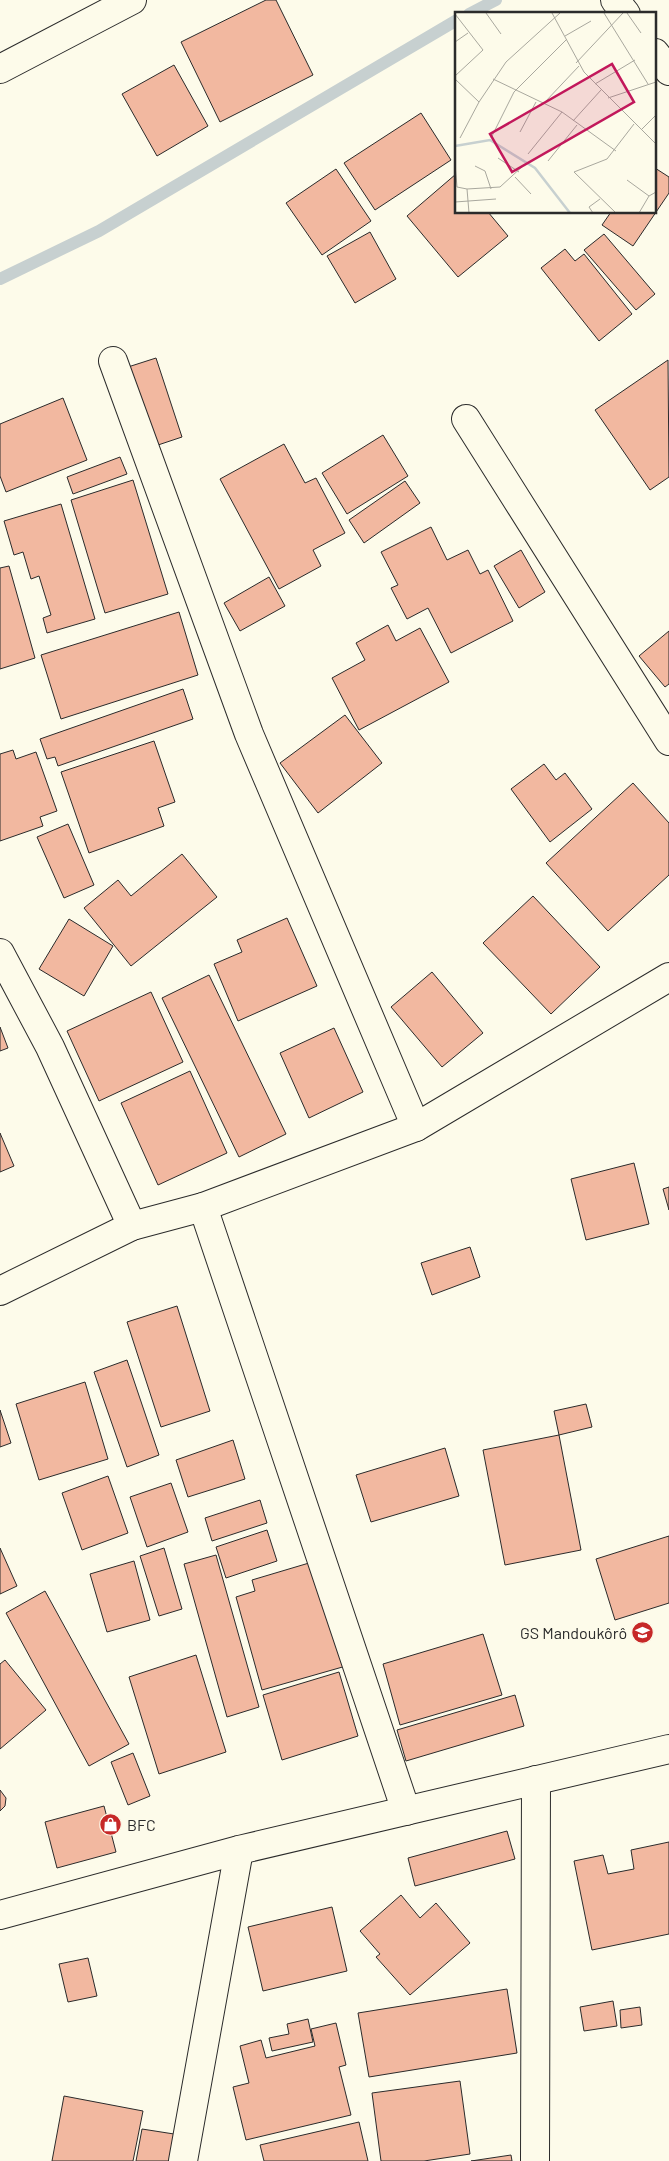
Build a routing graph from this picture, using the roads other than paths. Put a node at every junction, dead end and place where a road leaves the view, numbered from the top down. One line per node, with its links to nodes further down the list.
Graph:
1 (132, 0): 5 (street)
2 (615, 0): 3 (street)
3 (624, 12)
4 (656, 54): 6 (street)
5 (0, 70)
6 (669, 71)
7 (113, 361): 12 (street)
8 (466, 419): 9 (street)
9 (669, 741)
10 (0, 953): 14 (street)
11 (669, 977): 12 (street)
12 (416, 1128): 13 (street)
13 (203, 1207): 14 (street); 18 (street)
14 (132, 1226): 15 (street)
15 (0, 1291)
16 (669, 1749): 17 (street)
17 (536, 1780): 18 (street); 22 (street)
18 (406, 1811): 19 (street)
19 (239, 1850): 20 (street); 21 (street)
20 (0, 1915)
21 (182, 2161)
22 (535, 2161)

